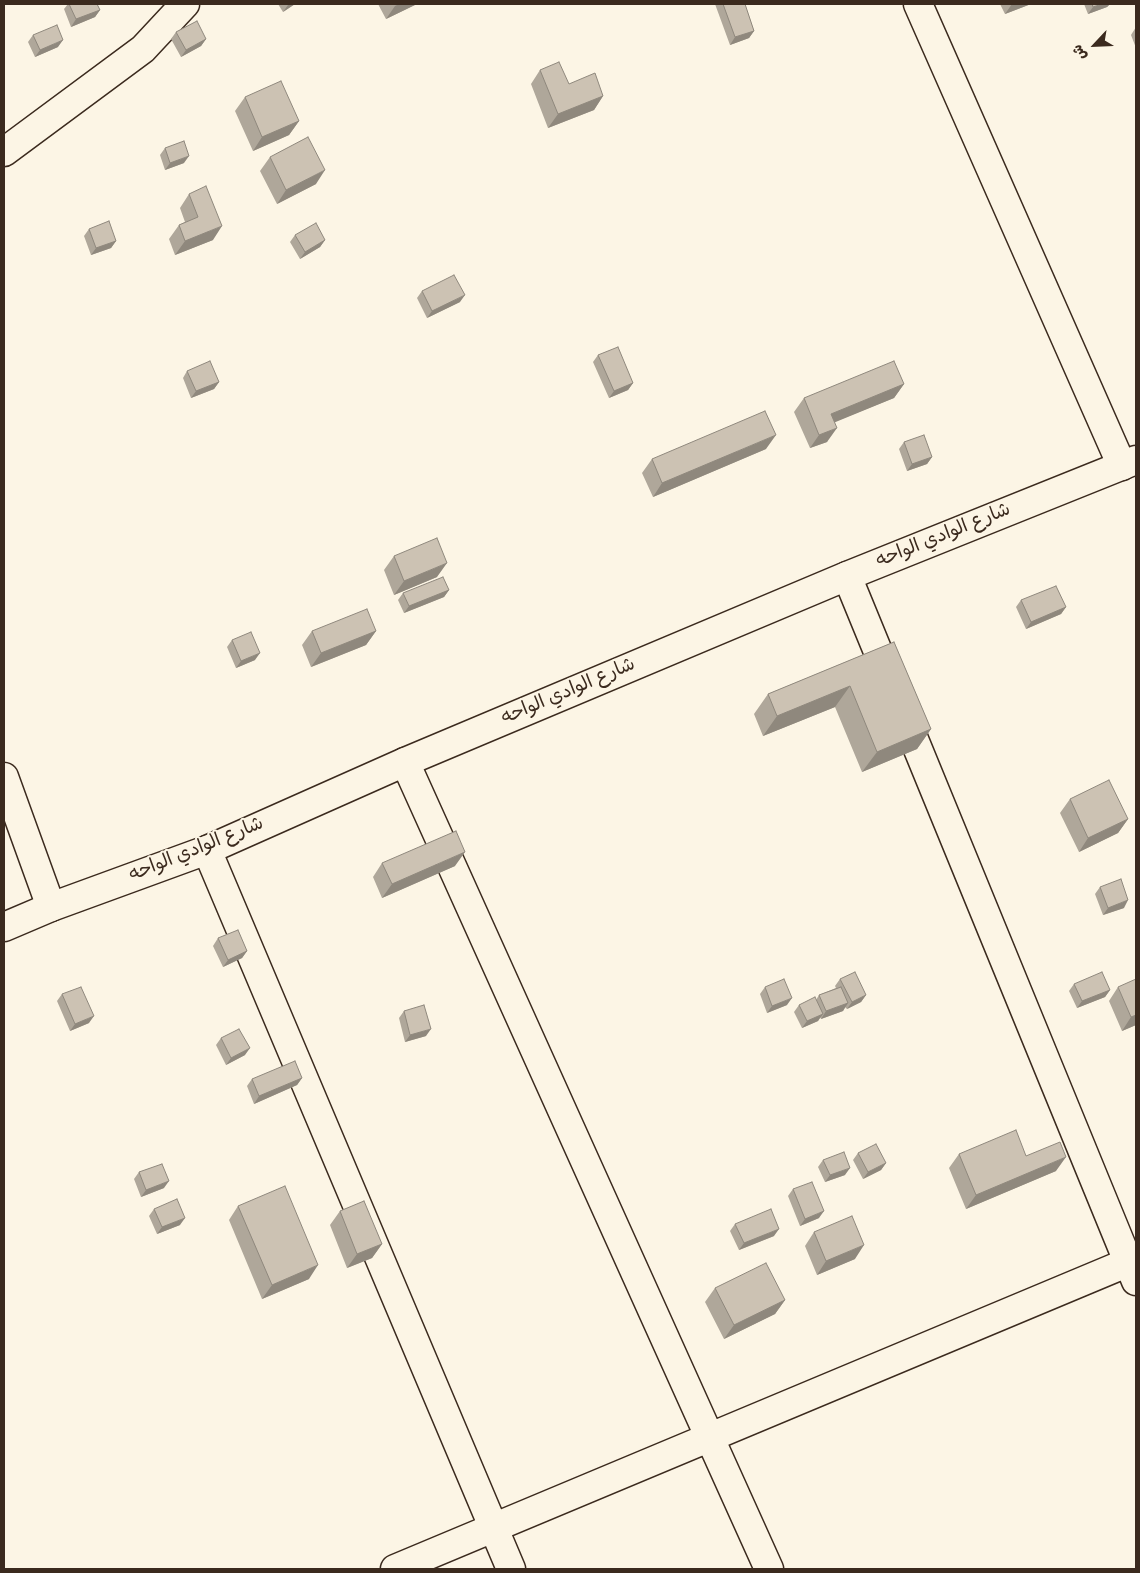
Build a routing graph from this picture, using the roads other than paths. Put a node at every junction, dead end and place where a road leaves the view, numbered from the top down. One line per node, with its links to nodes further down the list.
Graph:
1 (185, 4): 3 (street)
2 (918, 4): 4 (street)
3 (4, 152)
4 (1129, 463): 5 (street, شارع الوادي الواحه)
5 (848, 576): 6 (street, شارع الوادي الواحه); 11 (street)
6 (405, 762): 8 (street, شارع الوادي الواحه); 12 (street)
7 (4, 777): 9 (street)
8 (207, 850): 9 (street, شارع الوادي الواحه); 13 (street)
9 (51, 907): 10 (street, شارع الوادي الواحه)
10 (4, 927)
11 (1134, 1267): 12 (street)
12 (710, 1437): 13 (street); 16 (street)
13 (494, 1528): 14 (street); 15 (street)
14 (395, 1569)
15 (511, 1569)
16 (768, 1569)

